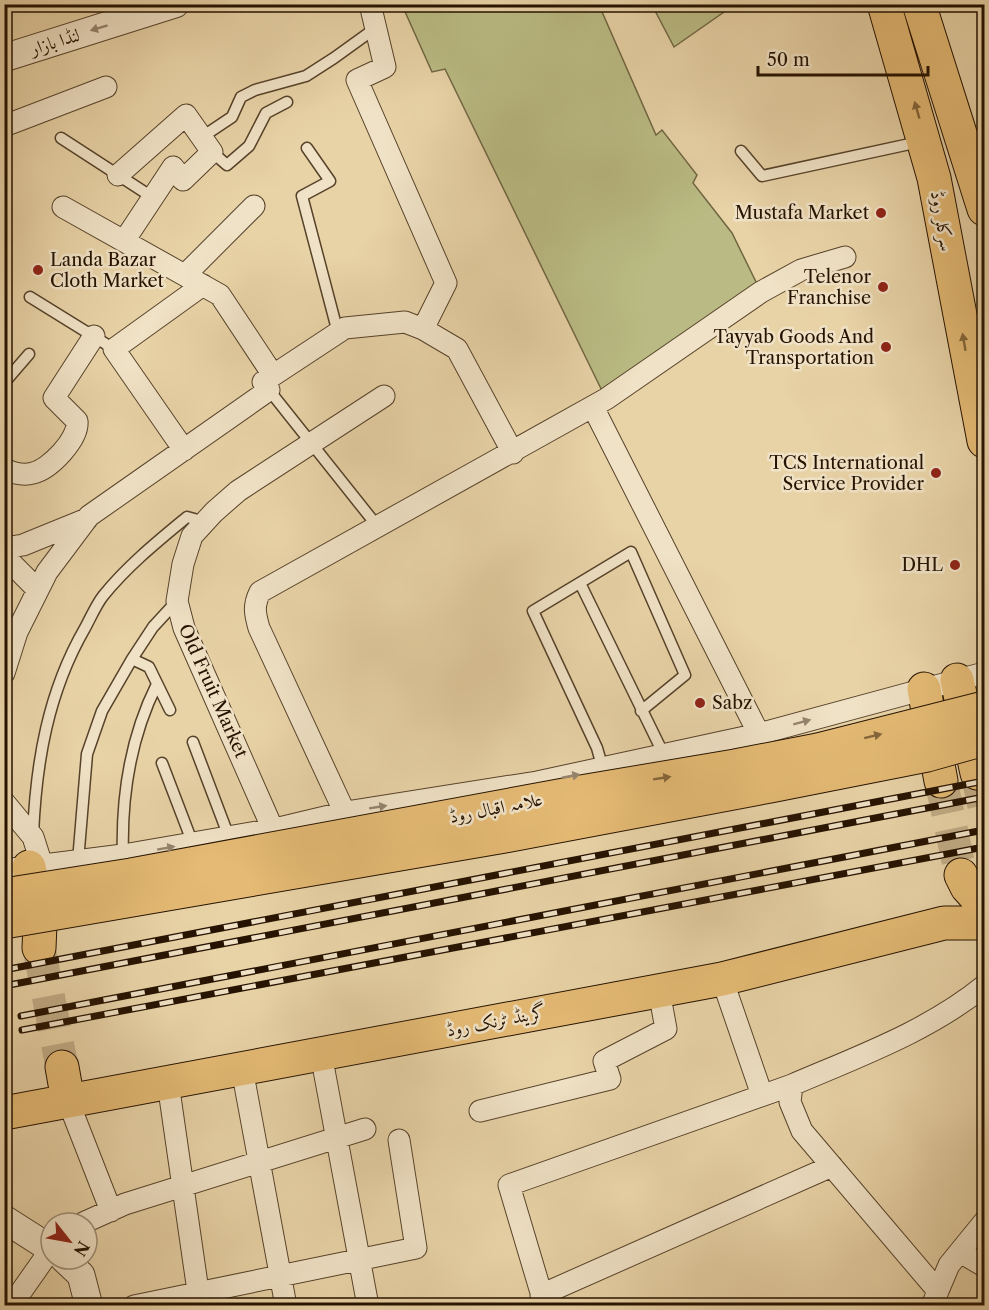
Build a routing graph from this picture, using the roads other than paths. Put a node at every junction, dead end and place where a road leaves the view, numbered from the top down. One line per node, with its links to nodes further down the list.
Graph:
1 (175, 4): 6 (street, لنڈا بازار, one-way to 6)
2 (370, 4): 5 (street)
3 (884, 4): 11 (main road, سرکلر روڈ, one-way to 3)
4 (919, 4): 15 (main road)
5 (377, 26): 12 (lane); 26 (street)
6 (4, 58)
7 (106, 87): 9 (street)
8 (287, 102): 12 (lane)
9 (4, 126)
10 (61, 138): 16 (lane)
11 (926, 141): 14 (lane); 17 (main road, سرکلر روڈ)
12 (207, 145): 16 (street); 18 (street)
13 (307, 148): 27 (lane)
14 (741, 151)
15 (978, 166): 17 (street); 21 (main road)
16 (118, 176): 18 (lane)
17 (934, 178): 35 (main road, سرکلر روڈ, one-way to 17)
18 (152, 197): 22 (street)
19 (254, 206): 24 (street)
20 (63, 207): 22 (street)
21 (984, 209)
22 (124, 241): 24 (street)
23 (845, 257): 34 (street)
24 (194, 280): 29 (street); 31 (street)
25 (30, 297): 28 (lane)
26 (423, 329): 27 (street); 38 (street)
27 (338, 333): 31 (street)
28 (94, 336): 29 (lane); 39 (street)
29 (114, 348): 37 (street)
30 (28, 354): 32 (lane)
31 (271, 382): 36 (lane); 37 (street)
32 (4, 383)
33 (384, 396): 36 (street, Old Fruit Market)
34 (593, 407): 38 (street); 57 (street)
35 (984, 441)
36 (312, 443): 41 (street, Old Fruit Market); 42 (lane)
37 (184, 450): 40 (street)
38 (513, 453): 42 (street)
39 (4, 470)
40 (87, 519): 43 (street); 46 (street)
41 (205, 522): 47 (street, Old Fruit Market); 71 (lane)
42 (378, 527): 66 (street)
43 (4, 548)
44 (4, 556): 46 (street)
45 (580, 583): 56 (lane); 56 (lane); 62 (lane)
46 (38, 590): 48 (street)
47 (177, 601): 49 (lane); 67 (street, Old Fruit Market)
48 (13, 621): 50 (street)
49 (132, 659): 52 (lane); 72 (lane)
50 (4, 674)
51 (971, 676): 53 (street); 59 (main road)
52 (157, 684): 55 (lane); 70 (lane)
53 (924, 689): 57 (street, one-way to 53); 63 (main road)
54 (984, 708): 76 (main road, علامہ اقبال روڈ, one-way to 54, bridge)
55 (170, 710)
56 (641, 711): 60 (lane)
57 (759, 734): 60 (street); 64 (street)
58 (193, 742): 68 (lane)
59 (980, 753): 63 (street); 80 (main road, علامہ اقبال روڈ, bridge)
60 (664, 755): 62 (street)
61 (162, 763): 69 (lane)
62 (603, 769): 66 (street, one-way to 62)
63 (939, 771): 64 (street)
64 (787, 793): 73 (street)
65 (4, 802): 71 (street)
66 (346, 812): 67 (street); 73 (street)
67 (274, 829): 68 (street); 75 (street, Old Fruit Market)
68 (229, 837): 69 (street)
69 (193, 844): 70 (street, one-way to 69)
70 (123, 855): 72 (street); 78 (lane)
71 (27, 860): 72 (street); 83 (main road)
72 (78, 861): 79 (street)
73 (368, 872): 75 (street)
74 (961, 875): 77 (main road)
75 (292, 883): 78 (street)
76 (4, 895)
77 (984, 906)
78 (126, 909): 79 (street)
79 (82, 917): 83 (street)
80 (4, 922)
81 (984, 922): 84 (main road, گرینڈ ٹرنک روڈ)
82 (4, 930): 83 (street)
83 (40, 936)
84 (722, 979): 86 (main road, گرینڈ ٹرنک روڈ); 92 (street)
85 (984, 986): 91 (street)
86 (659, 991): 87 (main road, گرینڈ ٹرنک روڈ); 94 (street)
87 (321, 1054): 89 (main road, گرینڈ ٹرنک روڈ); 97 (street)
88 (62, 1067): 93 (main road)
89 (242, 1069): 90 (main road, گرینڈ ٹرنک روڈ); 99 (street)
90 (168, 1083): 93 (main road, گرینڈ ٹرنک روڈ); 101 (street)
91 (792, 1085): 92 (street); 100 (street)
92 (762, 1095): 115 (street)
93 (68, 1101): 95 (main road, گرینڈ ٹرنک روڈ); 102 (street)
94 (480, 1111)
95 (4, 1113)
96 (365, 1129): 97 (street)
97 (337, 1138): 99 (street); 108 (street)
98 (399, 1140): 108 (street)
99 (260, 1161): 101 (street); 112 (street)
100 (832, 1166): 113 (street); 115 (street)
101 (183, 1186): 102 (street); 114 (street)
102 (111, 1210): 103 (street)
103 (99, 1216)
104 (4, 1219): 106 (street)
105 (984, 1222): 107 (street)
106 (39, 1241)
107 (960, 1252): 110 (street); 113 (street)
108 (359, 1259): 112 (street); 120 (street)
109 (39, 1266): 116 (street)
110 (984, 1266)
111 (77, 1271): 117 (street)
112 (281, 1275): 114 (street); 119 (street)
113 (935, 1298)
114 (199, 1299): 118 (street)
115 (543, 1300)
116 (11, 1305)
117 (89, 1305)
118 (134, 1305)
119 (286, 1305)
120 (368, 1305)

